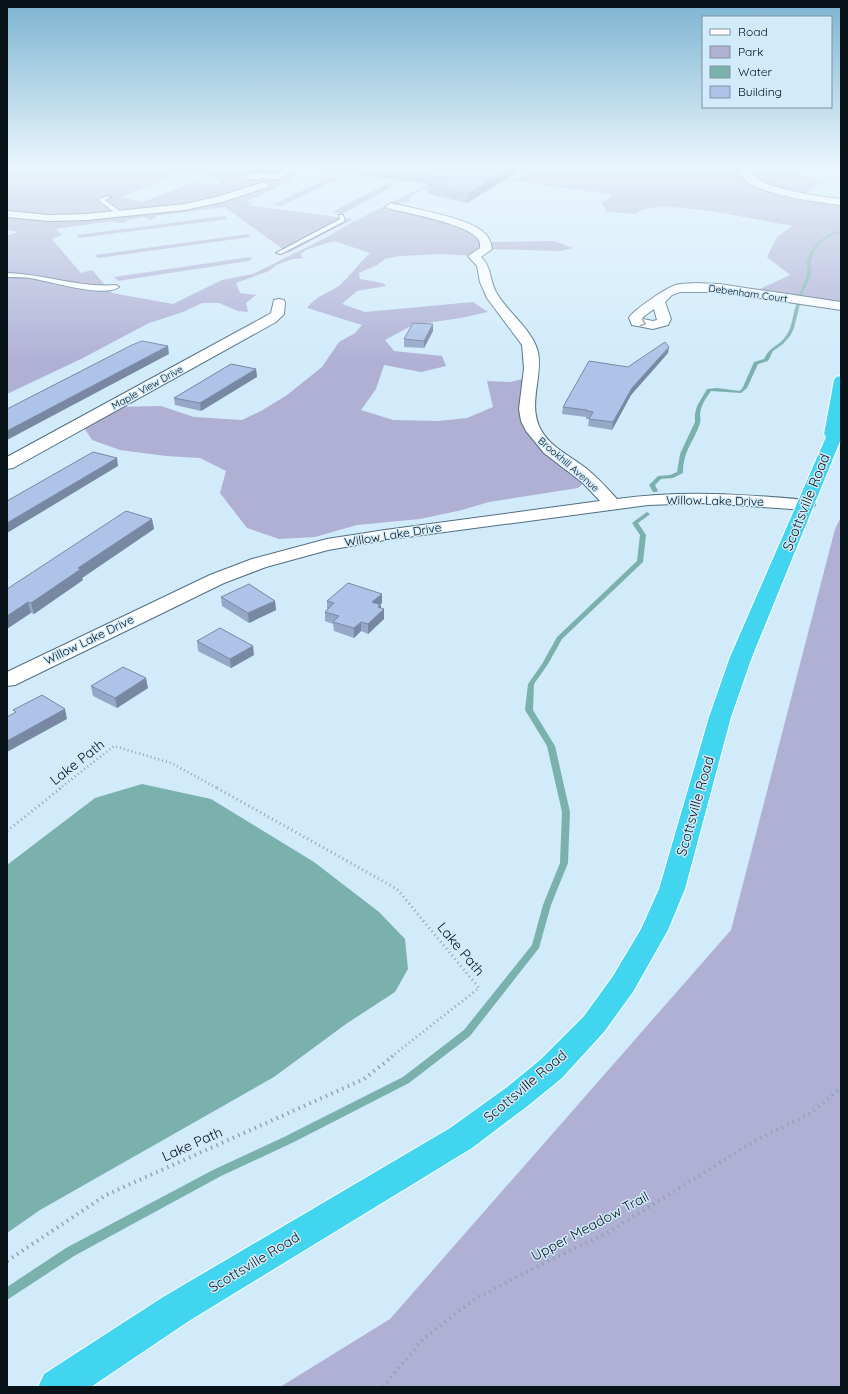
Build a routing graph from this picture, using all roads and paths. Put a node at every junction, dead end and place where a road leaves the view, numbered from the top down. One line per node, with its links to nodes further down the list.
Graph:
1 (320, 232): 3 (lane)
2 (477, 232): 12 (street, Brookhill Avenue)
3 (279, 254)
4 (7, 275): 5 (lane)
5 (116, 287)
6 (658, 301): 8 (street, Debenham Court)
7 (279, 303): 11 (street, Maple View Drive)
8 (841, 306)
9 (841, 380): 10 (highway, Scottsville Road)
10 (836, 430): 13 (highway, Scottsville Road)
11 (7, 464)
12 (612, 504): 13 (street, Willow Lake Drive); 14 (street, Willow Lake Drive)
13 (806, 505): 18 (highway, Scottsville Road)
14 (7, 680)
15 (7, 831): 17 (path, Lake Path)
16 (841, 1088): 19 (path, Upper Meadow Trail)
17 (7, 1261)
18 (57, 1387)
19 (383, 1387)

